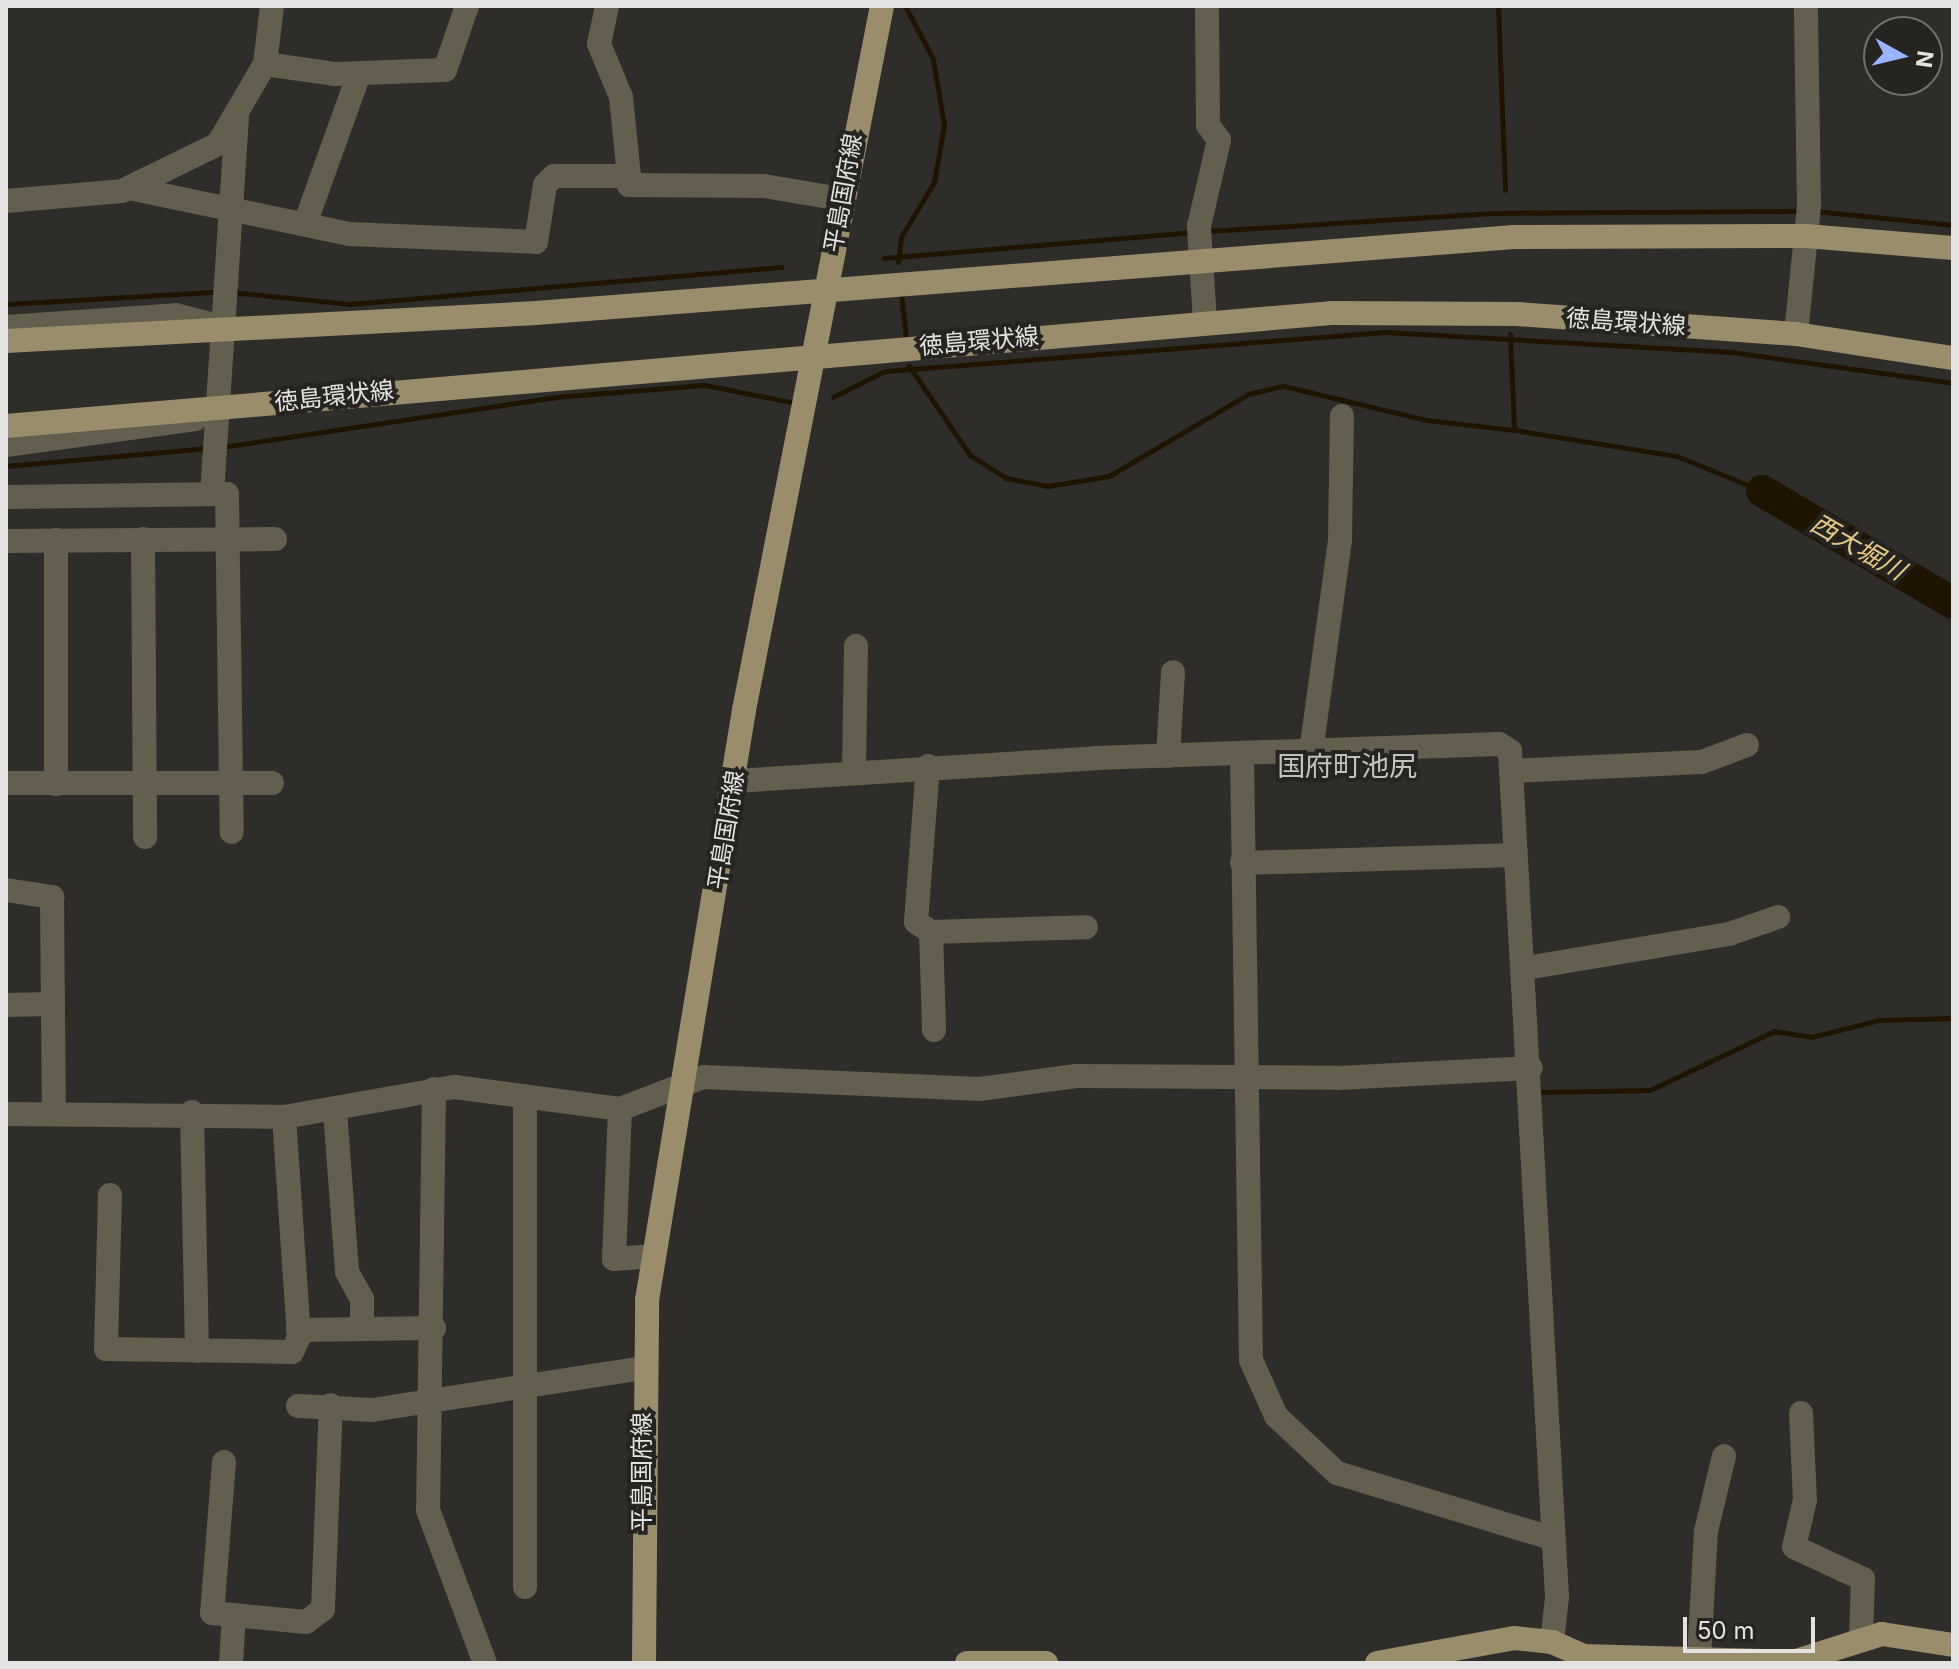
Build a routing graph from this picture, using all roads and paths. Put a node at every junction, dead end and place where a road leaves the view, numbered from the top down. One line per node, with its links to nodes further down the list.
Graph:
1 (272, 6): 7 (street)
2 (467, 6): 8 (street)
3 (607, 6): 10 (street)
4 (882, 6): 12 (main road, 平島国府線)
5 (1207, 6): 17 (street)
6 (1806, 6): 15 (street)
7 (265, 64): 8 (street); 9 (street)
8 (359, 74): 16 (street)
9 (237, 118): 11 (street); 14 (street)
10 (629, 176): 12 (street); 16 (street)
11 (129, 188): 13 (street); 14 (street)
12 (841, 199): 19 (main road, 平島国府線)
13 (6, 201)
14 (229, 210): 16 (street); 22 (street)
15 (1808, 219): 17 (main road); 18 (main road); 23 (street)
16 (305, 224)
17 (1199, 240): 19 (main road); 20 (street)
18 (1953, 248)
19 (826, 286): 22 (main road); 25 (main road, 平島国府線)
20 (1205, 322): 23 (main road, 徳島環状線); 25 (main road, 徳島環状線)
21 (6, 327): 22 (street)
22 (222, 327): 24 (main road); 27 (street)
23 (1796, 334): 26 (main road, 徳島環状線)
24 (6, 341)
25 (816, 354): 27 (main road, 徳島環状線); 47 (main road, 平島国府線)
26 (1953, 358)
27 (219, 408): 29 (main road, 徳島環状線); 30 (street); 31 (street)
28 (1342, 416): 41 (street)
29 (6, 426)
30 (6, 445)
31 (212, 494): 32 (street); 34 (street)
32 (6, 497)
33 (143, 539): 34 (street); 36 (street); 51 (street)
34 (229, 539): 35 (street); 52 (street)
35 (275, 539)
36 (56, 540): 37 (street); 50 (street)
37 (6, 541)
38 (849, 662): 46 (street)
39 (1173, 672): 43 (street)
40 (1747, 745): 45 (street)
41 (1311, 752): 42 (street); 45 (street)
42 (1242, 754): 43 (street); 56 (street)
43 (1168, 756): 44 (street)
44 (928, 766): 46 (street); 60 (street)
45 (1511, 771): 55 (street)
46 (854, 772): 47 (street)
47 (735, 781): 67 (main road, 平島国府線)
48 (6, 783): 50 (street)
49 (272, 783): 52 (street)
50 (56, 784): 51 (street)
51 (145, 784): 52 (street); 54 (street)
52 (231, 784): 53 (street)
53 (232, 832)
54 (145, 837)
55 (1515, 855): 56 (street); 61 (street)
56 (1242, 863): 66 (street)
57 (6, 890): 62 (street)
58 (1778, 917): 61 (street)
59 (1086, 927): 60 (street)
60 (931, 932): 64 (street)
61 (1526, 968): 65 (street)
62 (53, 1004): 63 (street); 73 (street)
63 (6, 1005)
64 (934, 1030)
65 (1531, 1068): 66 (street); 90 (street)
66 (1242, 1075): 67 (street); 90 (street)
67 (683, 1083): 70 (street); 77 (main road, 平島国府線)
68 (434, 1089): 69 (street); 71 (street); 78 (street)
69 (525, 1100): 70 (street); 83 (street)
70 (620, 1109): 77 (street)
71 (335, 1111): 75 (street); 79 (street)
72 (192, 1112): 73 (street); 75 (street); 81 (street)
73 (54, 1113): 74 (street)
74 (6, 1114)
75 (284, 1117): 80 (street)
76 (110, 1195): 81 (street)
77 (654, 1256): 82 (main road, 平島国府線)
78 (434, 1328): 79 (street); 84 (street)
79 (362, 1329): 80 (street)
80 (298, 1330): 81 (street)
81 (197, 1351)
82 (642, 1368): 83 (street); 99 (main road, 平島国府線)
83 (524, 1384): 84 (street); 91 (street)
84 (432, 1402): 85 (street); 98 (street)
85 (331, 1405): 86 (street); 92 (street)
86 (298, 1406)
87 (1801, 1413): 93 (street)
88 (1724, 1456): 96 (street)
89 (224, 1462): 92 (street)
90 (1551, 1538): 95 (street)
91 (525, 1587)
92 (234, 1615): 97 (street)
93 (1861, 1638): 94 (main road); 96 (main road)
94 (1953, 1645)
95 (1563, 1652): 96 (main road); 102 (main road)
96 (1699, 1659)
97 (231, 1663)
98 (485, 1663)
99 (644, 1663)
100 (967, 1663): 101 (main road)
101 (1046, 1663)
102 (1377, 1663)

